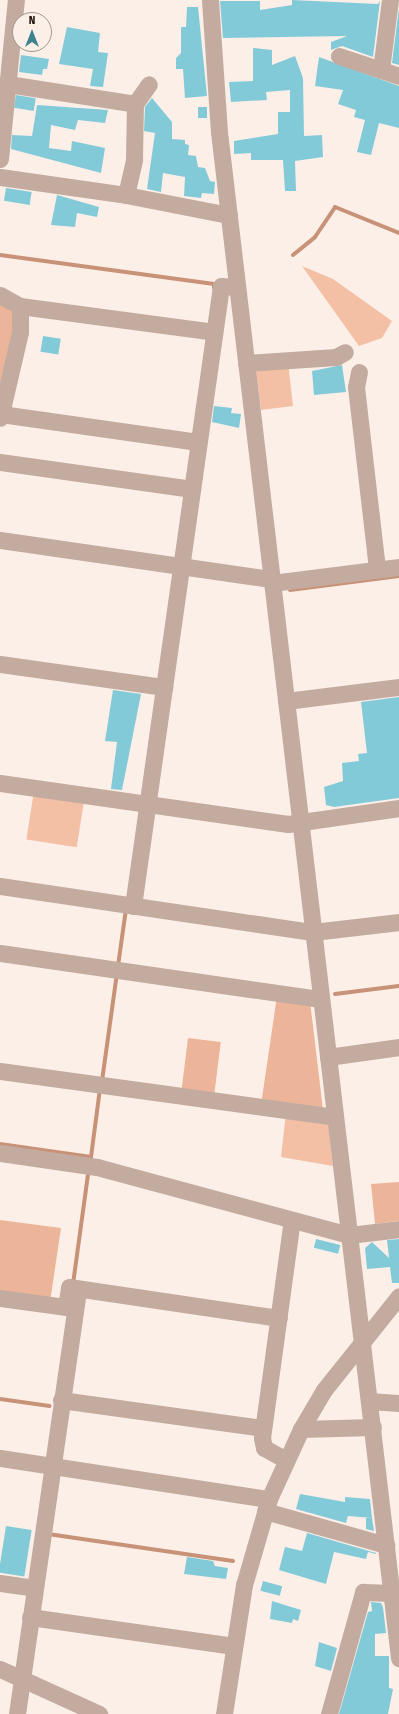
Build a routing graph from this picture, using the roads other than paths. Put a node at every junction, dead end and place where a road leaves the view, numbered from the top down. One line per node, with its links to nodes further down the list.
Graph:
1 (210, 0): 13 (street)
2 (390, 0): 5 (street)
3 (10, 7): 7 (street)
4 (339, 56): 5 (street)
5 (381, 70): 6 (street)
6 (399, 76)
7 (8, 84): 9 (street); 10 (street)
8 (149, 84): 9 (street)
9 (135, 104): 12 (street)
10 (0, 160)
11 (0, 177): 12 (street)
12 (126, 195): 13 (street)
13 (229, 216): 14 (street)
14 (237, 287): 17 (street); 19 (street)
15 (0, 295): 16 (street)
16 (20, 306): 17 (street); 21 (street)
17 (214, 332): 22 (street)
18 (344, 352): 19 (street)
19 (246, 363): 29 (street)
20 (360, 372): 28 (street)
21 (1, 409): 22 (street)
22 (198, 442): 24 (street)
23 (0, 462): 24 (street)
24 (192, 490): 26 (street)
25 (0, 540): 26 (street)
26 (181, 566): 29 (street); 31 (street)
27 (399, 567): 28 (street)
28 (377, 569): 29 (street)
29 (272, 581): 33 (street)
30 (0, 664): 31 (street)
31 (164, 687): 35 (street)
32 (399, 687): 33 (street)
33 (286, 701): 37 (street)
34 (0, 783): 35 (street)
35 (147, 804): 37 (street); 39 (street)
36 (399, 808): 37 (street)
37 (300, 822): 41 (street)
38 (0, 886): 39 (street)
39 (133, 906): 41 (street)
40 (399, 922): 41 (street)
41 (313, 932): 43 (street)
42 (0, 953): 43 (street)
43 (321, 999): 45 (street)
44 (399, 1047): 45 (street)
45 (328, 1057): 47 (street)
46 (0, 1071): 47 (street)
47 (335, 1117): 51 (street)
48 (0, 1154): 49 (street)
49 (292, 1220): 51 (street); 55 (street)
50 (399, 1229): 51 (street)
51 (349, 1235): 56 (street)
52 (78, 1289): 54 (street); 55 (street); 57 (street)
53 (399, 1296): 56 (street)
54 (0, 1298)
55 (279, 1318): 61 (street)
56 (362, 1340): 58 (street); 62 (street)
57 (61, 1400): 61 (street); 65 (street)
58 (369, 1401): 59 (street); 60 (street)
59 (399, 1403)
60 (373, 1426): 62 (street); 67 (street)
61 (263, 1428): 64 (street)
62 (301, 1429): 64 (street)
63 (0, 1458): 65 (street)
64 (286, 1460): 66 (street)
65 (52, 1466): 66 (street); 70 (street)
66 (267, 1505): 68 (street); 73 (street)
67 (391, 1524): 68 (street)
68 (386, 1545): 71 (street)
69 (0, 1583): 70 (street)
70 (35, 1588): 72 (street)
71 (391, 1593): 74 (street); 80 (street)
72 (30, 1617): 73 (street); 76 (street)
73 (234, 1646): 79 (street)
74 (399, 1658)
75 (0, 1669): 76 (street)
76 (22, 1680): 77 (street); 78 (street)
77 (17, 1714)
78 (99, 1714)
79 (224, 1714)
80 (329, 1714)

